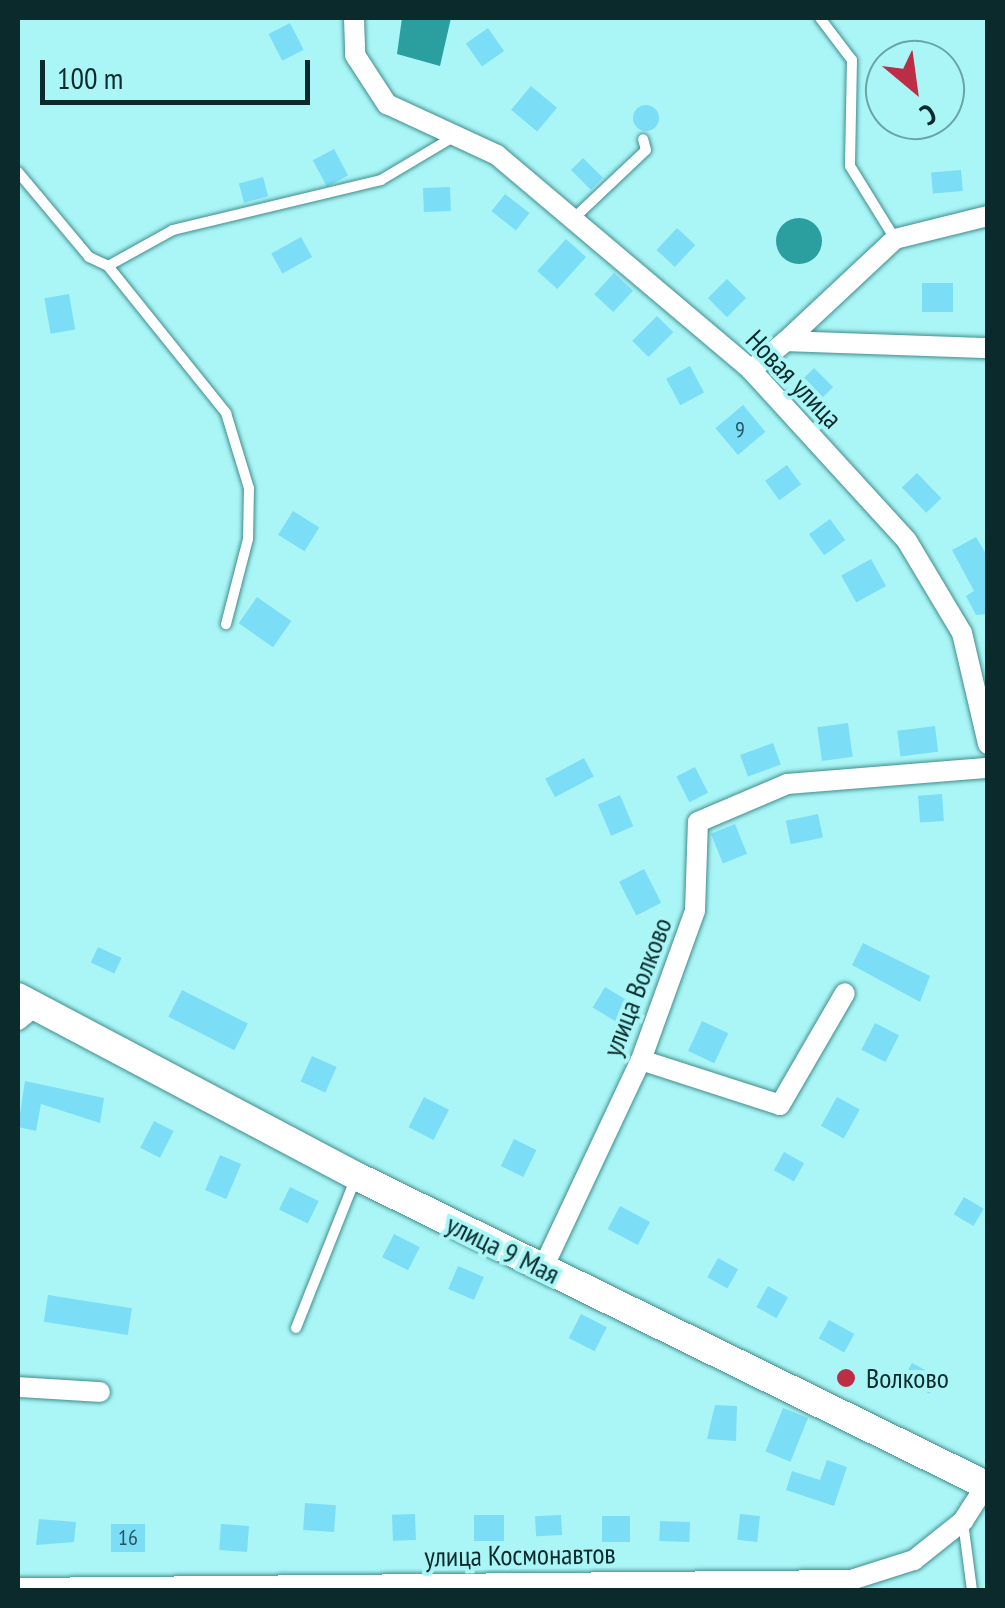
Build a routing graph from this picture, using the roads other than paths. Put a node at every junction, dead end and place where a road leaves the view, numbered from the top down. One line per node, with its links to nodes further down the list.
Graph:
1 (354, 18): 3 (street, Новая улица)
2 (820, 18): 8 (lane)
3 (453, 137): 7 (street, Новая улица); 9 (lane)
4 (643, 139): 7 (lane)
5 (18, 172): 9 (lane)
6 (988, 216): 8 (street)
7 (573, 219): 12 (street, Новая улица)
8 (894, 238): 10 (street)
9 (108, 266): 13 (lane)
10 (786, 341): 11 (street); 12 (street)
11 (988, 348)
12 (751, 370): 14 (street, Новая улица)
13 (226, 624)
14 (988, 744)
15 (988, 768): 18 (street, улица Волково)
16 (846, 992): 18 (street)
17 (23, 1008): 19 (main road, улица 9 Мая)
18 (641, 1060): 20 (street, улица Волково)
19 (356, 1176): 20 (main road, улица 9 Мая); 21 (lane)
20 (543, 1268): 24 (main road, улица 9 Мая)
21 (296, 1328)
22 (18, 1387): 23 (street)
23 (100, 1392)
24 (984, 1483): 25 (street, улица Космонавтов)
25 (963, 1521): 26 (street, улица Космонавтов); 28 (lane)
26 (798, 1585): 27 (street, улица Космонавтов)
27 (18, 1588)
28 (972, 1590)

